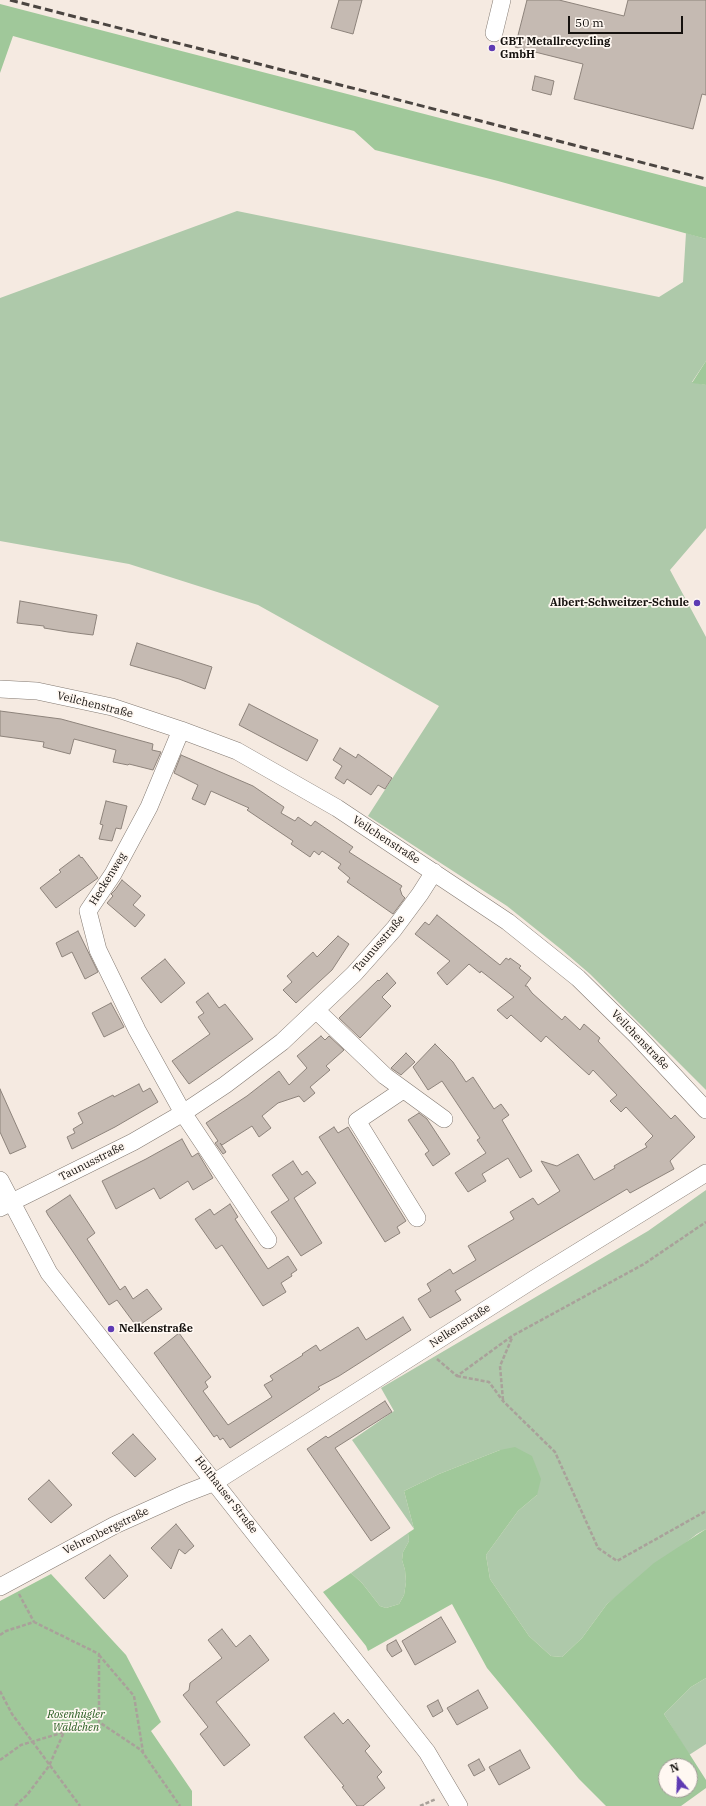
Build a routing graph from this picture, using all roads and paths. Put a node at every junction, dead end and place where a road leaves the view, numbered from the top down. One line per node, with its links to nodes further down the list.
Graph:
1 (502, 0): 2 (street)
2 (494, 33)
3 (0, 689): 4 (street, Veilchenstraße)
4 (181, 730): 5 (street, Veilchenstraße); 9 (street, Heckenweg)
5 (434, 872): 6 (street, Taunusstraße); 8 (street, Veilchenstraße)
6 (317, 1011): 7 (street); 9 (street, Taunusstraße)
7 (403, 1090): 10 (street); 14 (street)
8 (706, 1110)
9 (183, 1114): 13 (street, Taunusstraße); 16 (street)
10 (444, 1119)
11 (706, 1173): 18 (street, Nelkenstraße)
12 (0, 1180): 13 (street, Holthauser Straße)
13 (5, 1205): 21 (street, Holthauser Straße)
14 (417, 1218)
15 (706, 1222): 17 (path)
16 (268, 1240)
17 (512, 1336): 19 (path); 20 (path)
18 (425, 1348): 19 (path); 21 (street, Nelkenstraße)
19 (457, 1376): 20 (path)
20 (503, 1401): 22 (path)
21 (216, 1482): 23 (street, Vehrenbergstraße); 37 (street, Holthauser Straße)
22 (706, 1511)
23 (6, 1584): 24 (path)
24 (34, 1622): 25 (path); 26 (path)
25 (0, 1635)
26 (99, 1654): 28 (path); 31 (path)
27 (0, 1691): 30 (path)
28 (99, 1716): 29 (path); 31 (path)
29 (64, 1732): 30 (path); 33 (path)
30 (32, 1742): 32 (path); 33 (path)
31 (143, 1752): 36 (path)
32 (0, 1760)
33 (49, 1766): 34 (path); 35 (path)
34 (15, 1806)
35 (80, 1806)
36 (180, 1806)
37 (459, 1806)

